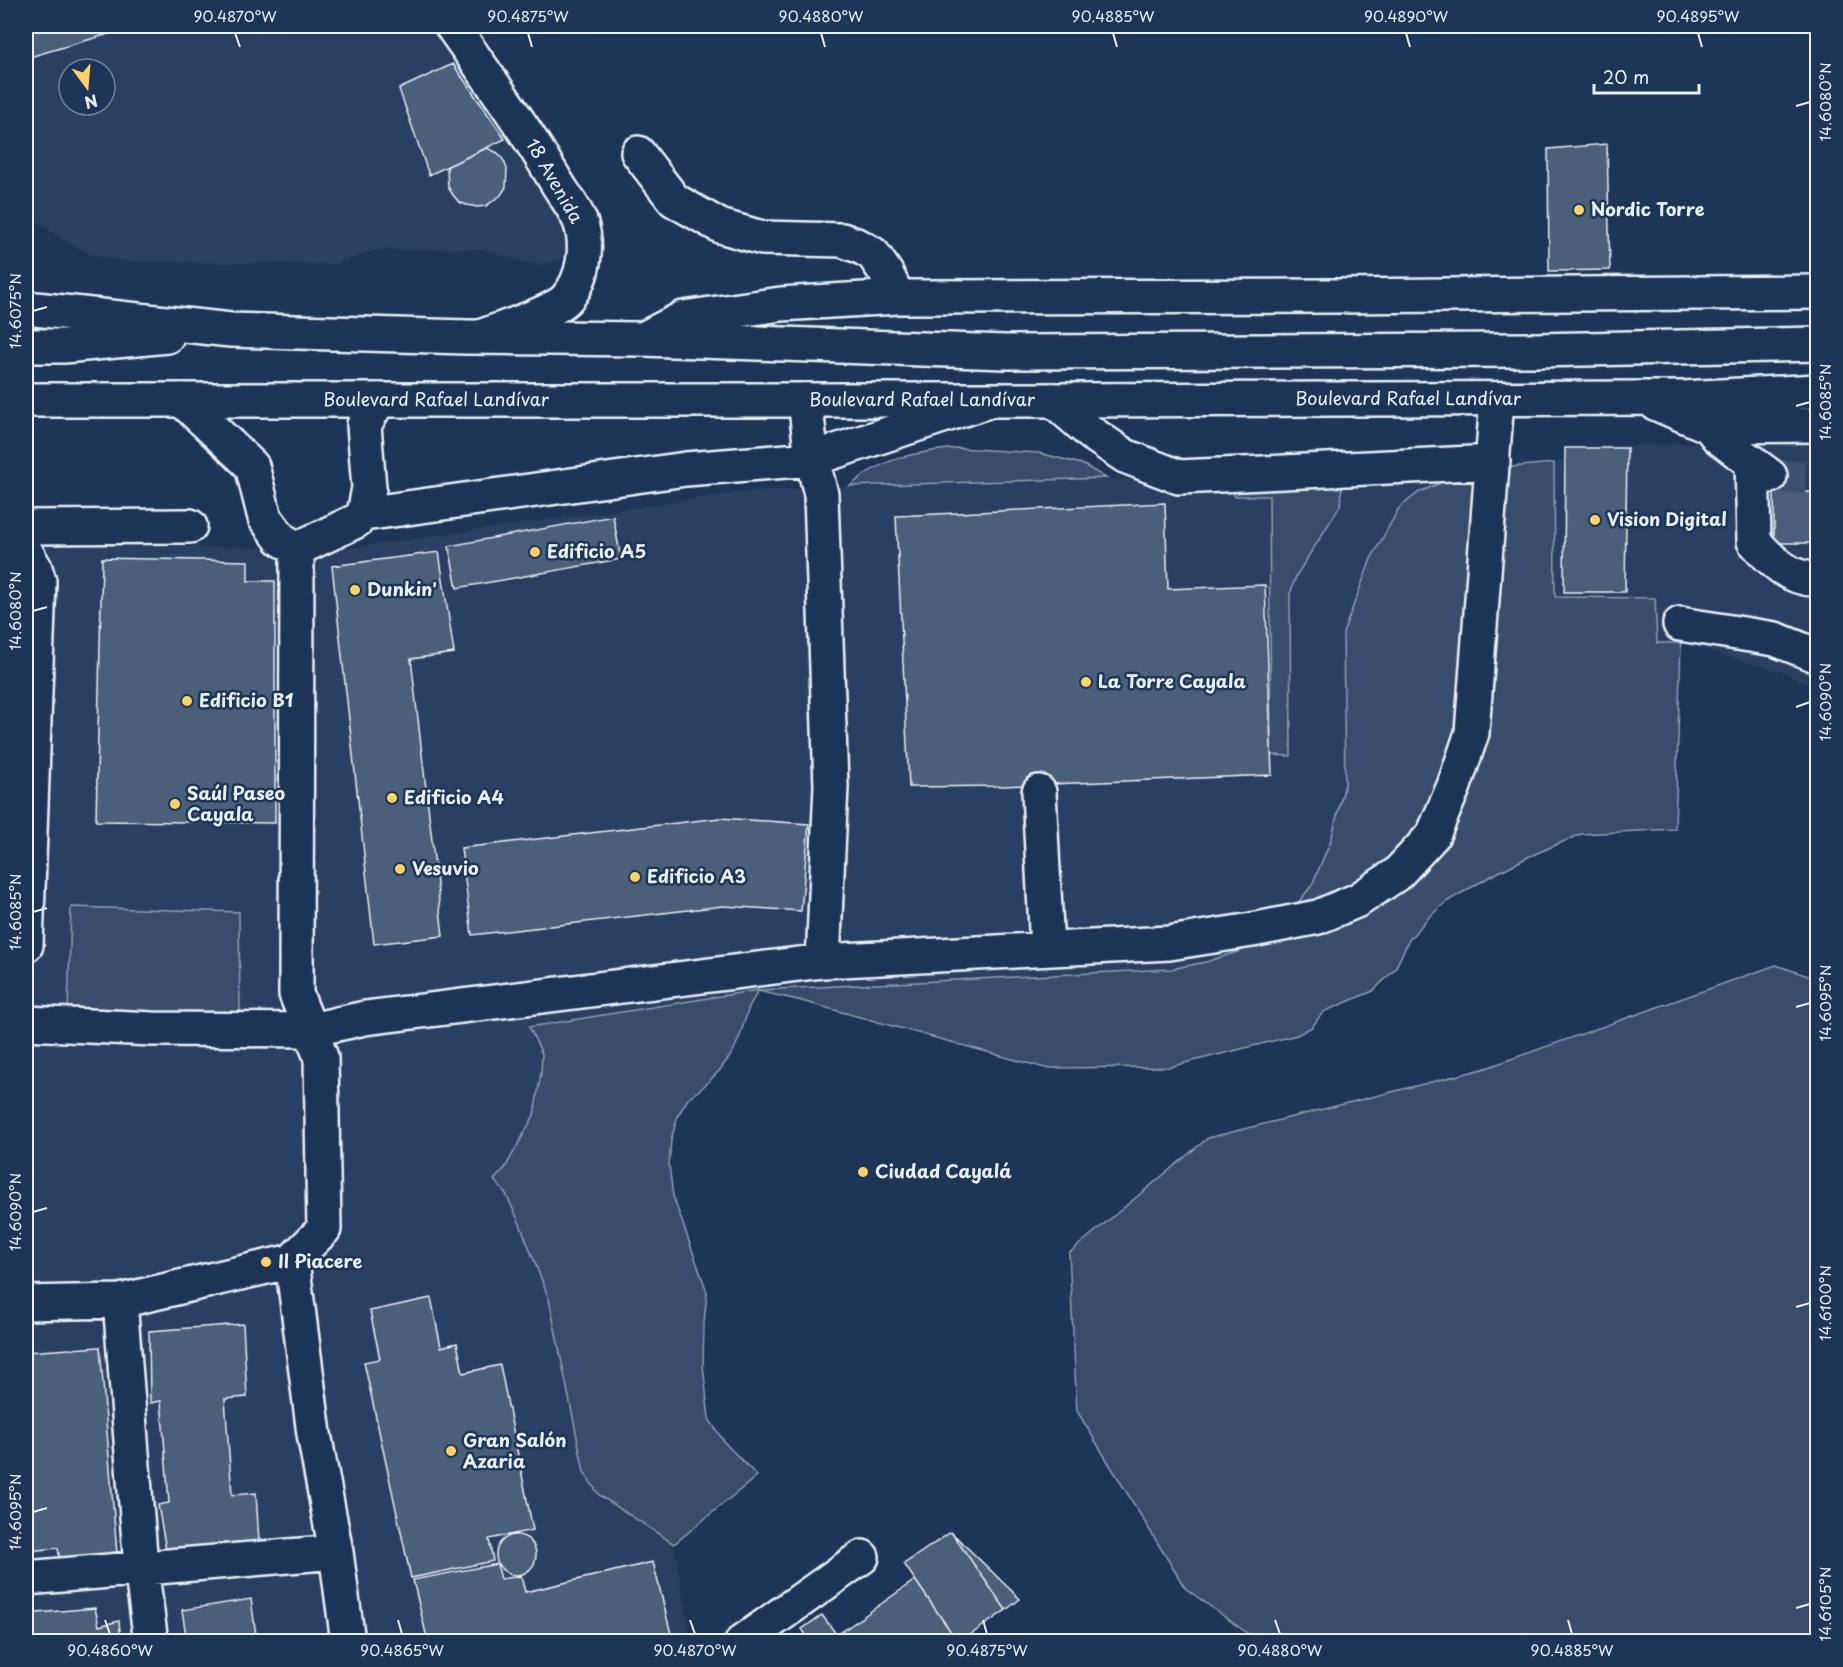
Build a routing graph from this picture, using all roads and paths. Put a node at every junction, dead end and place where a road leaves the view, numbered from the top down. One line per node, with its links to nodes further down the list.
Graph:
1 (452, 26): 7 (street, 18 Avenida)
2 (638, 153): 4 (street)
3 (1818, 292): 4 (street)
4 (898, 297): 8 (street)
5 (26, 308): 6 (street)
6 (231, 330): 7 (street); 10 (street)
7 (483, 336): 8 (street)
8 (643, 339): 9 (street)
9 (1818, 344)
10 (26, 346)
11 (1818, 391): 12 (street, Boulevard Rafael Landívar)
12 (1645, 398): 13 (street, Boulevard Rafael Landívar); 21 (street)
13 (1497, 399): 19 (street, Boulevard Rafael Landívar); 23 (street)
14 (26, 400): 15 (street, Boulevard Rafael Landívar)
15 (182, 400): 16 (street, Boulevard Rafael Landívar); 27 (street)
16 (379, 400): 17 (street, Boulevard Rafael Landívar); 24 (street)
17 (805, 400): 18 (street, Boulevard Rafael Landívar); 22 (street)
18 (991, 400): 19 (street, Boulevard Rafael Landívar); 22 (street)
19 (1053, 400): 23 (street)
20 (1818, 425): 21 (street)
21 (1709, 426): 29 (street)
22 (812, 459): 24 (street); 35 (street)
23 (1493, 462): 34 (street)
24 (364, 514): 27 (street)
25 (190, 526): 26 (street)
26 (26, 527)
27 (297, 549): 37 (street)
28 (26, 552): 33 (street)
29 (1818, 579)
30 (1680, 624): 31 (street)
31 (1818, 656)
32 (1039, 792): 34 (street)
33 (26, 945)
34 (1047, 949): 35 (street)
35 (823, 961): 37 (street)
36 (26, 1023): 37 (street)
37 (310, 1030): 38 (street)
38 (292, 1261): 39 (street); 41 (street)
39 (120, 1301): 40 (street); 43 (street)
40 (26, 1303)
41 (336, 1552): 43 (street); 46 (street)
42 (861, 1557): 47 (street)
43 (141, 1568): 44 (street); 45 (street)
44 (26, 1578)
45 (152, 1641)
46 (348, 1641)
47 (742, 1641)

